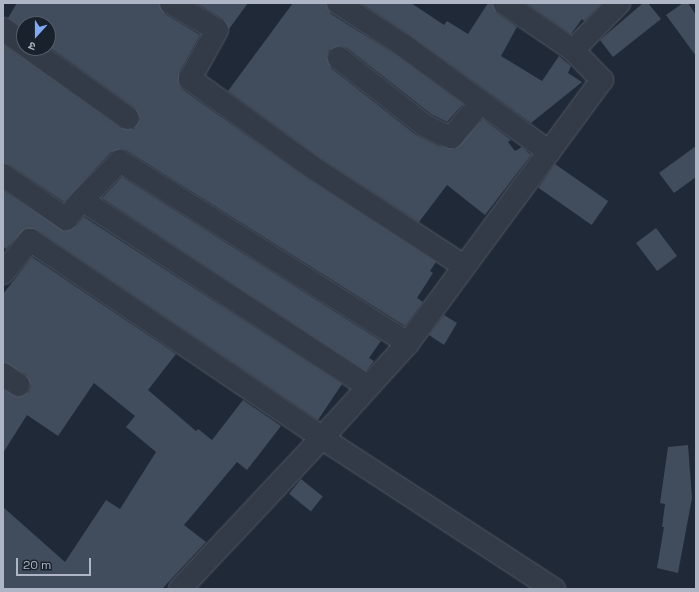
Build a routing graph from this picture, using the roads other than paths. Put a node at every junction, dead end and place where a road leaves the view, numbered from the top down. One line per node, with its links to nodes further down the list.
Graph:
1 (338, 3): 10 (street)
2 (504, 3): 7 (street)
3 (619, 3): 7 (street)
4 (182, 6): 15 (street)
5 (3, 30): 6 (street)
6 (16, 39)
7 (573, 50): 12 (street)
8 (40, 56): 11 (street)
9 (339, 58): 10 (street)
10 (481, 102): 12 (street)
11 (128, 118)
12 (549, 152): 15 (street)
13 (3, 175): 14 (street)
14 (82, 200): 17 (street); 18 (street)
15 (464, 266): 17 (street)
16 (3, 273): 19 (street)
17 (408, 343): 18 (street)
18 (368, 386): 19 (street)
19 (322, 438): 20 (street); 21 (street)
20 (180, 589)
21 (554, 589)

